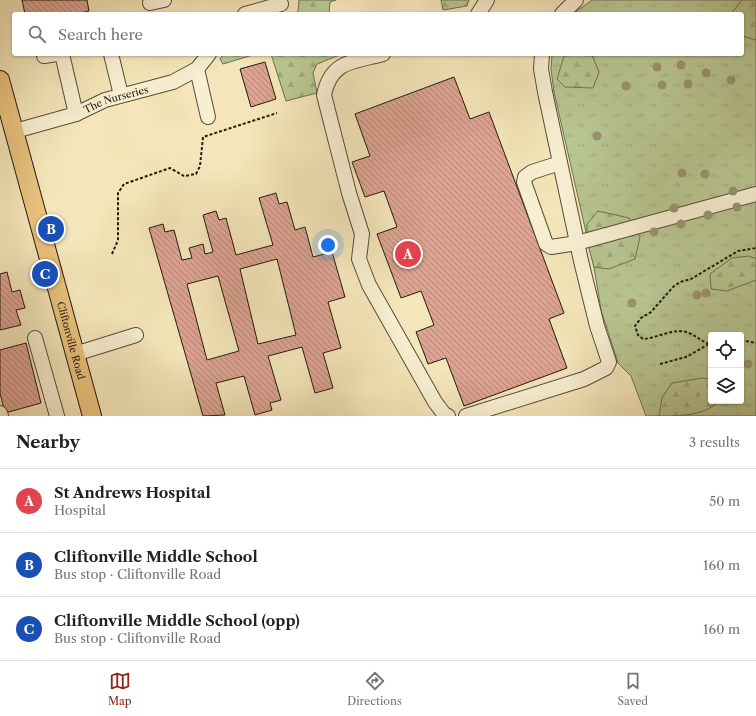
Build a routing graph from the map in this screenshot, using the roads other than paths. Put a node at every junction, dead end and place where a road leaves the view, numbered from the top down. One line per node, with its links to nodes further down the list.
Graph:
1 (164, 0): 4 (street)
2 (487, 0): 7 (street)
3 (576, 0): 8 (street)
4 (150, 3)
5 (282, 4): 6 (street)
6 (252, 12)
7 (479, 12)
8 (564, 12)
9 (62, 56): 17 (street)
10 (111, 56): 16 (street)
11 (207, 56): 14 (street, The Nurseries)
12 (376, 56): 30 (street)
13 (542, 56): 20 (street)
14 (197, 69): 16 (street, The Nurseries); 18 (street)
15 (2, 89): 19 (main road, Cliftonville Road)
16 (121, 95): 17 (street, The Nurseries)
17 (76, 114): 19 (street, The Nurseries)
18 (208, 117)
19 (15, 131): 25 (main road, Cliftonville Road)
20 (560, 163): 22 (street); 22 (street)
21 (756, 194): 22 (street)
22 (577, 243): 31 (street)
23 (136, 335): 25 (street)
24 (35, 338): 28 (street)
25 (75, 354): 29 (main road, Cliftonville Road)
26 (0, 413): 27 (street)
27 (1, 416)
28 (57, 416)
29 (92, 416)
30 (448, 416)
31 (466, 416)

